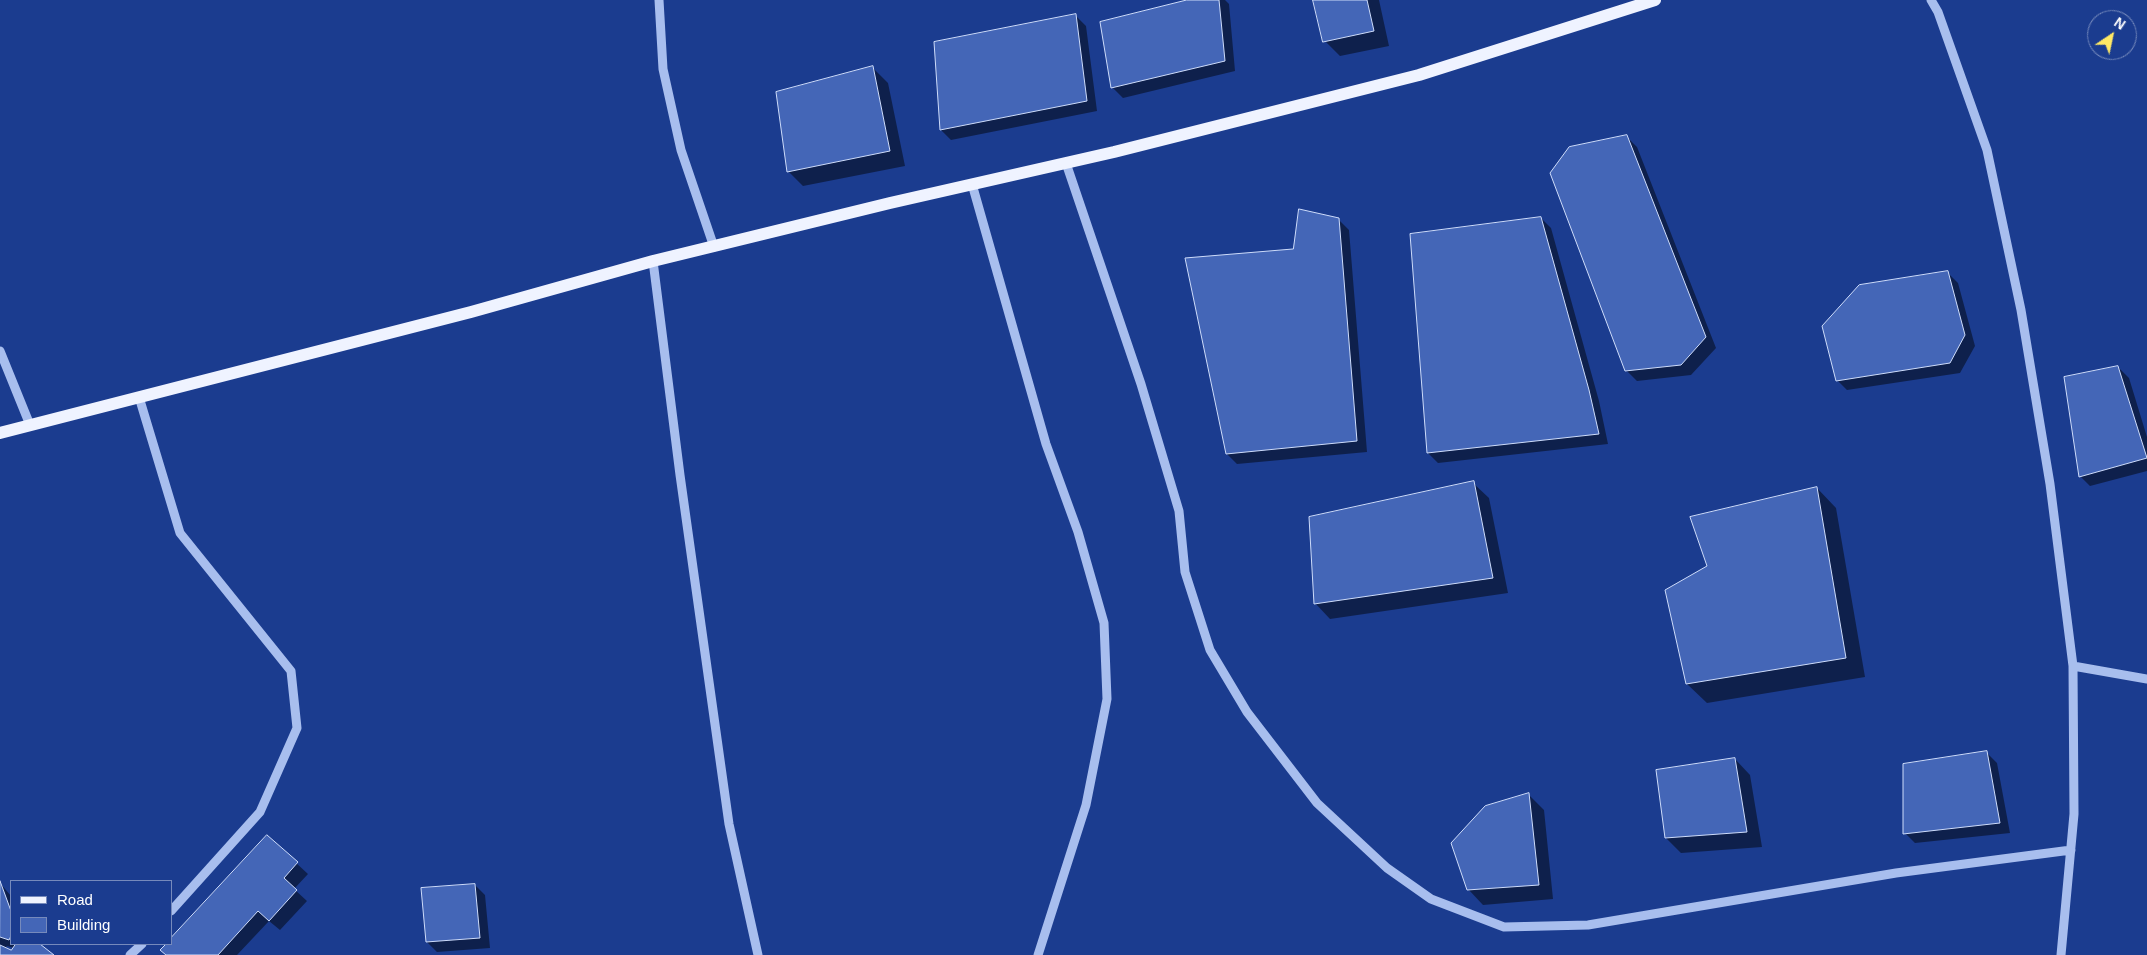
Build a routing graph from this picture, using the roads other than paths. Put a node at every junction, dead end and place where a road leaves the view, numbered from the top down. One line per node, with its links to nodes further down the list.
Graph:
1 (659, 0): 6 (street)
2 (1655, 0): 4 (main road)
3 (1931, 0): 12 (street)
4 (1066, 163): 5 (main road); 14 (street)
5 (972, 184): 6 (main road); 19 (street)
6 (714, 247): 7 (main road)
7 (653, 261): 9 (main road); 18 (street)
8 (0, 351): 10 (street)
9 (139, 396): 10 (main road); 15 (street)
10 (30, 425): 11 (main road)
11 (0, 433)
12 (2073, 666): 13 (street); 14 (street)
13 (2147, 679)
14 (2071, 850): 20 (street)
15 (172, 910)
16 (141, 945): 17 (street)
17 (130, 955)
18 (758, 955)
19 (1038, 955)
20 (2061, 955)

